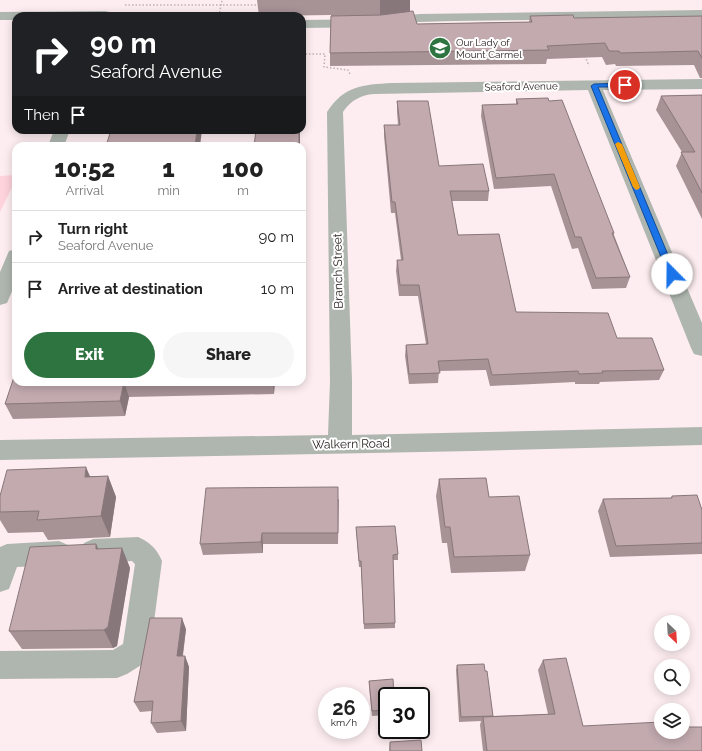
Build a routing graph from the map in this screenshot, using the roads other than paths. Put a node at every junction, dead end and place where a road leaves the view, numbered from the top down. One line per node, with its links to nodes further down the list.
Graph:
1 (110, 0): 2 (street)
2 (105, 12)
3 (702, 14): 6 (street)
4 (0, 16): 5 (street)
5 (12, 16)
6 (306, 24)
7 (593, 78): 8 (street, Seaford Avenue); 9 (street, Seaford Avenue); 12 (street)
8 (702, 84)
9 (342, 100): 14 (street, Branch Street)
10 (12, 266): 11 (street)
11 (0, 298)
12 (702, 348)
13 (702, 436): 14 (street, Walkern Road)
14 (340, 444): 15 (street, Walkern Road)
15 (0, 450)
16 (2, 565): 17 (street)
17 (0, 665)

